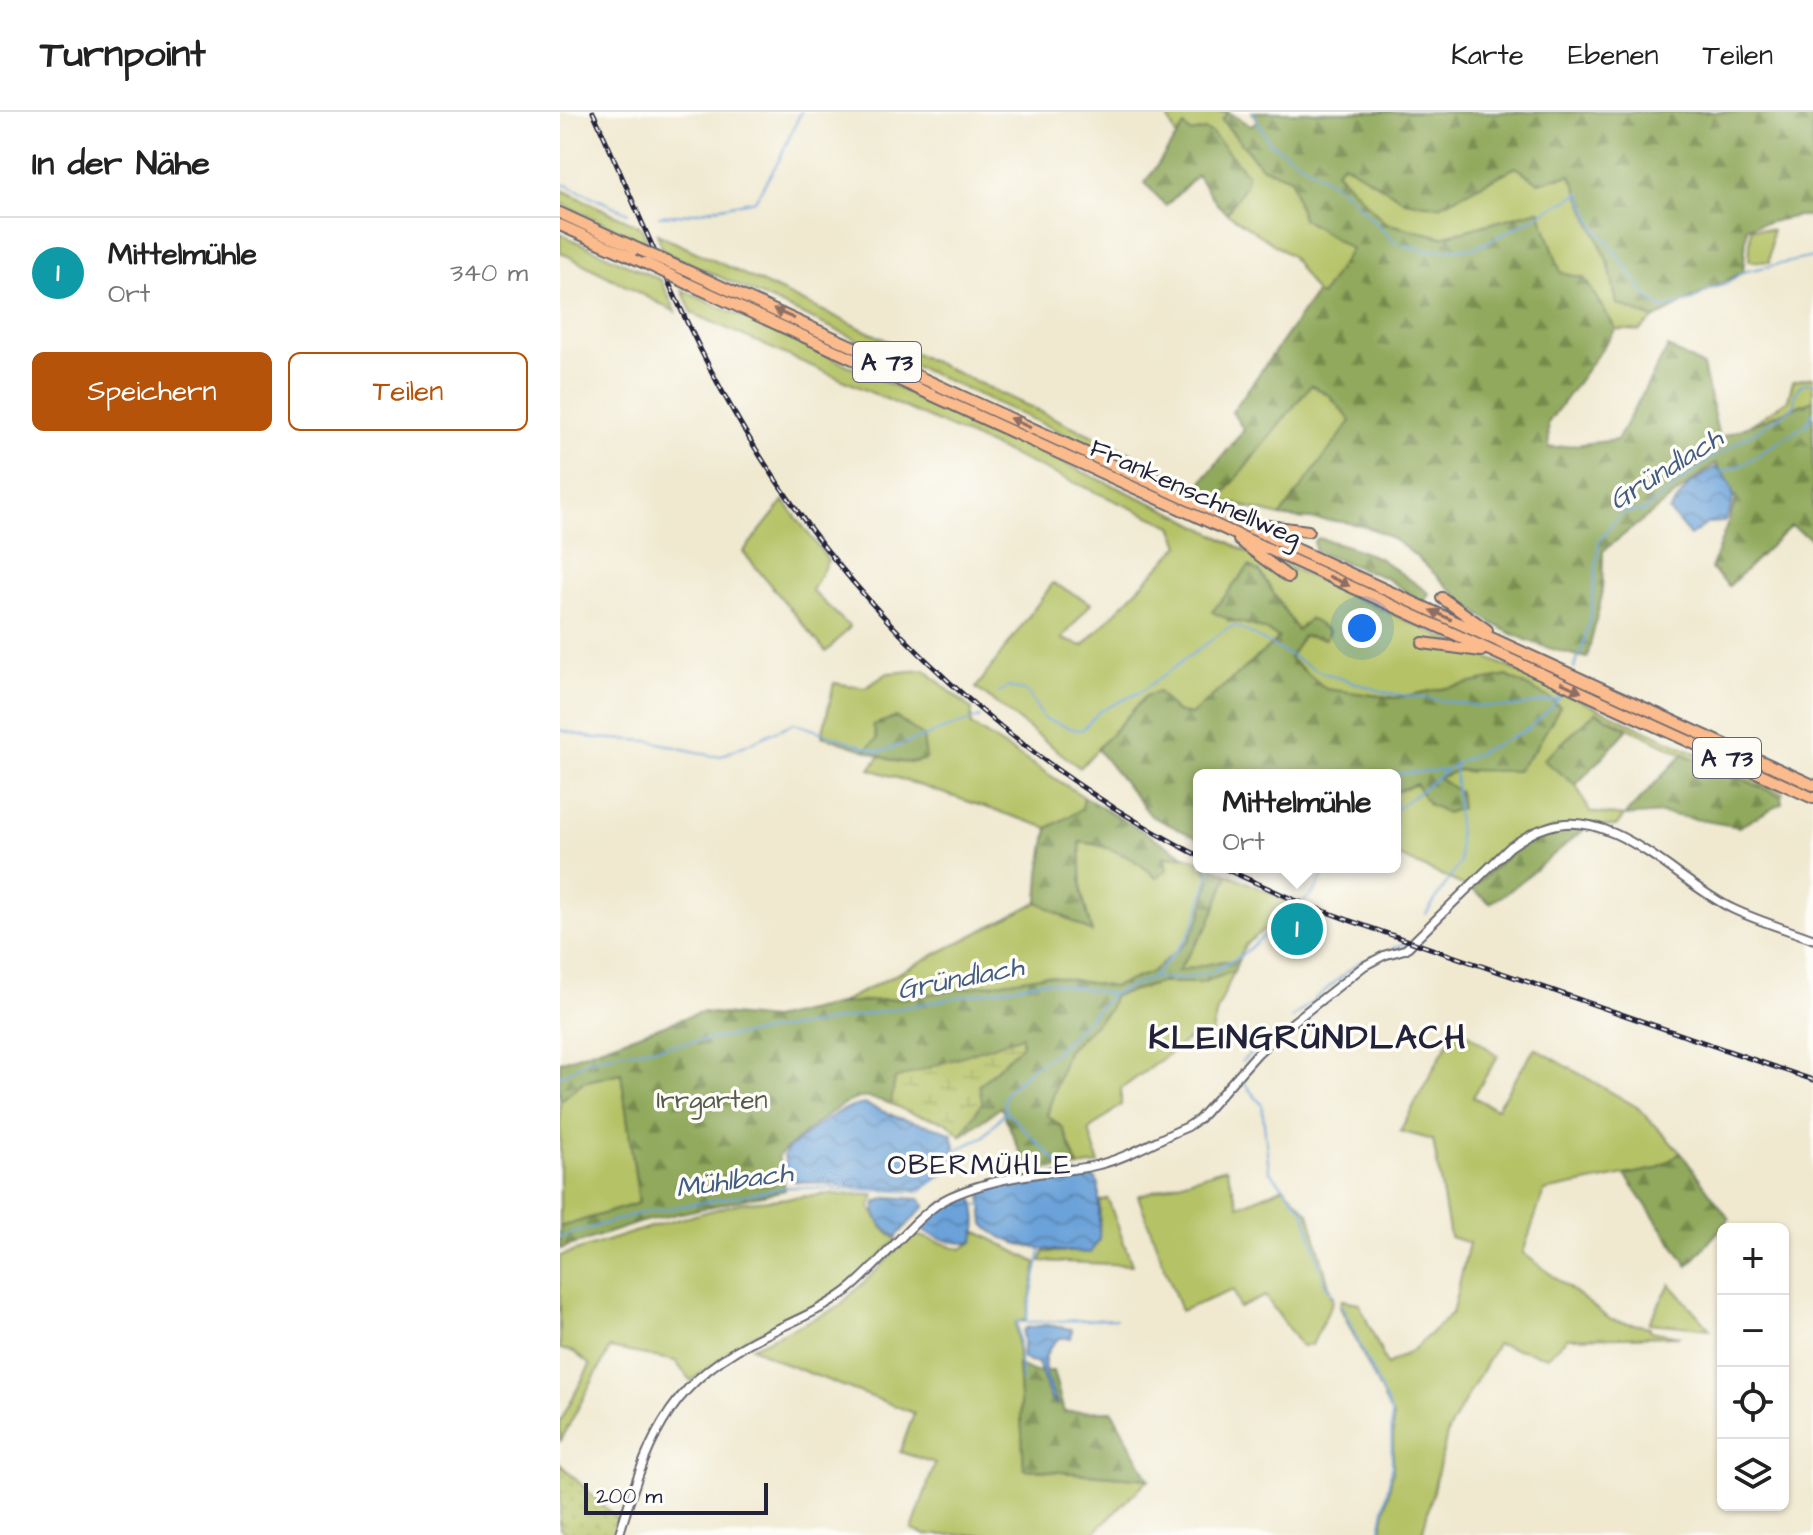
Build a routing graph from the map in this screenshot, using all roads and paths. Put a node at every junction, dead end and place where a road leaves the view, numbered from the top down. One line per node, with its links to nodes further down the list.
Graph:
1 (560, 213): 3 (highway, Frankenschnellweg / A 73, one-way to 1, bridge)
2 (560, 225): 4 (highway, Frankenschnellweg / A 73, bridge)
3 (1228, 517): 5 (highway); 9 (highway, Frankenschnellweg / A 73, one-way to 3)
4 (1218, 525): 6 (highway); 10 (highway, Frankenschnellweg / A 73, one-way to 10)
5 (1308, 531)
6 (1288, 577)
7 (1442, 598): 9 (highway)
8 (1423, 643): 10 (highway)
9 (1512, 647): 11 (highway, Frankenschnellweg / A 73)
10 (1502, 655): 12 (highway, Frankenschnellweg / A 73, one-way to 12)
11 (1813, 785)
12 (1813, 798)
13 (1813, 939): 14 (street)
14 (619, 1535)

